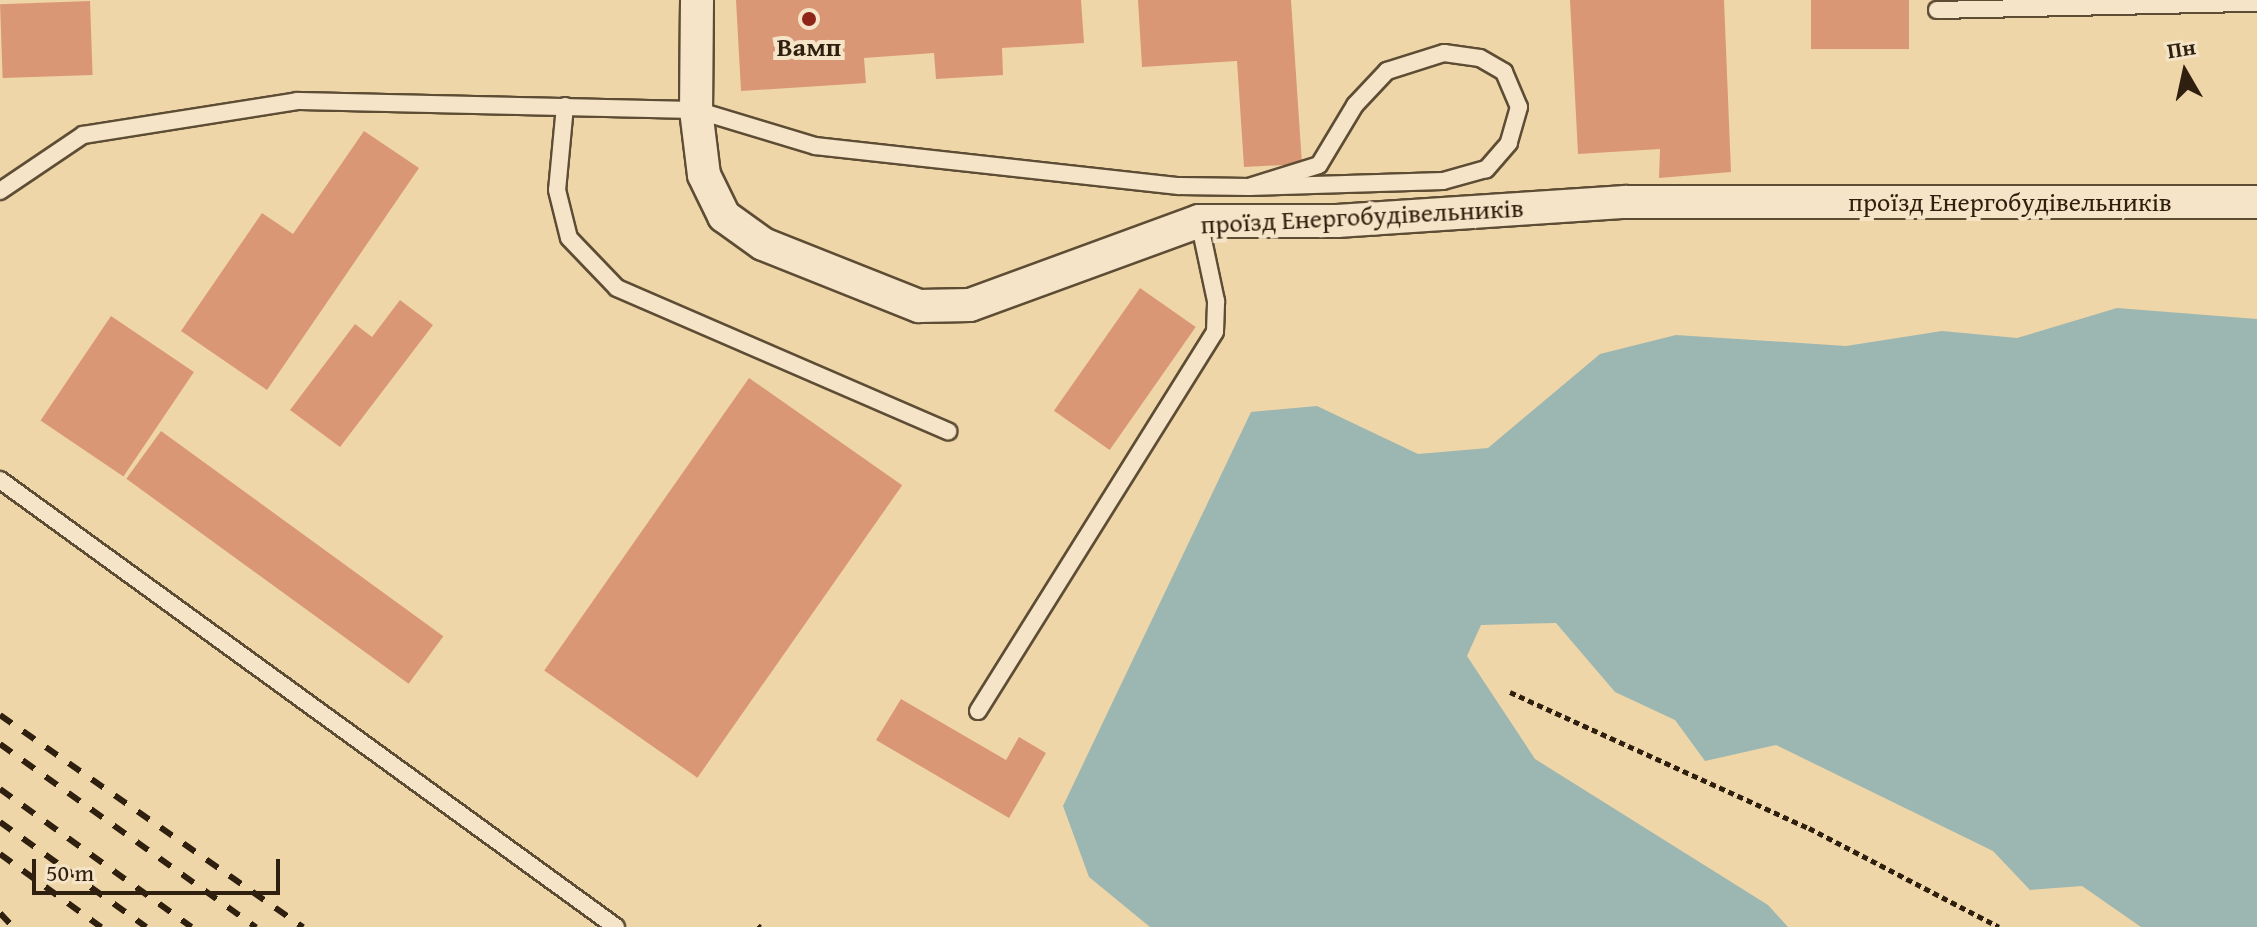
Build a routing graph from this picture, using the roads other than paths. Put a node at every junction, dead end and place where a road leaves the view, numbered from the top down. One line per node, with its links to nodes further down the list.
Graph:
1 (697, 0): 5 (street, проїзд Енергобудівельників)
2 (2257, 3): 3 (lane)
3 (1937, 10)
4 (565, 106): 5 (lane); 7 (lane); 10 (lane)
5 (696, 110): 6 (lane); 9 (street, проїзд Енергобудівельників)
6 (1249, 187): 6 (lane)
7 (0, 191)
8 (2257, 202): 9 (street, проїзд Енергобудівельників)
9 (1199, 221): 12 (lane)
10 (948, 431)
11 (0, 480): 13 (lane)
12 (978, 711)
13 (616, 927)

